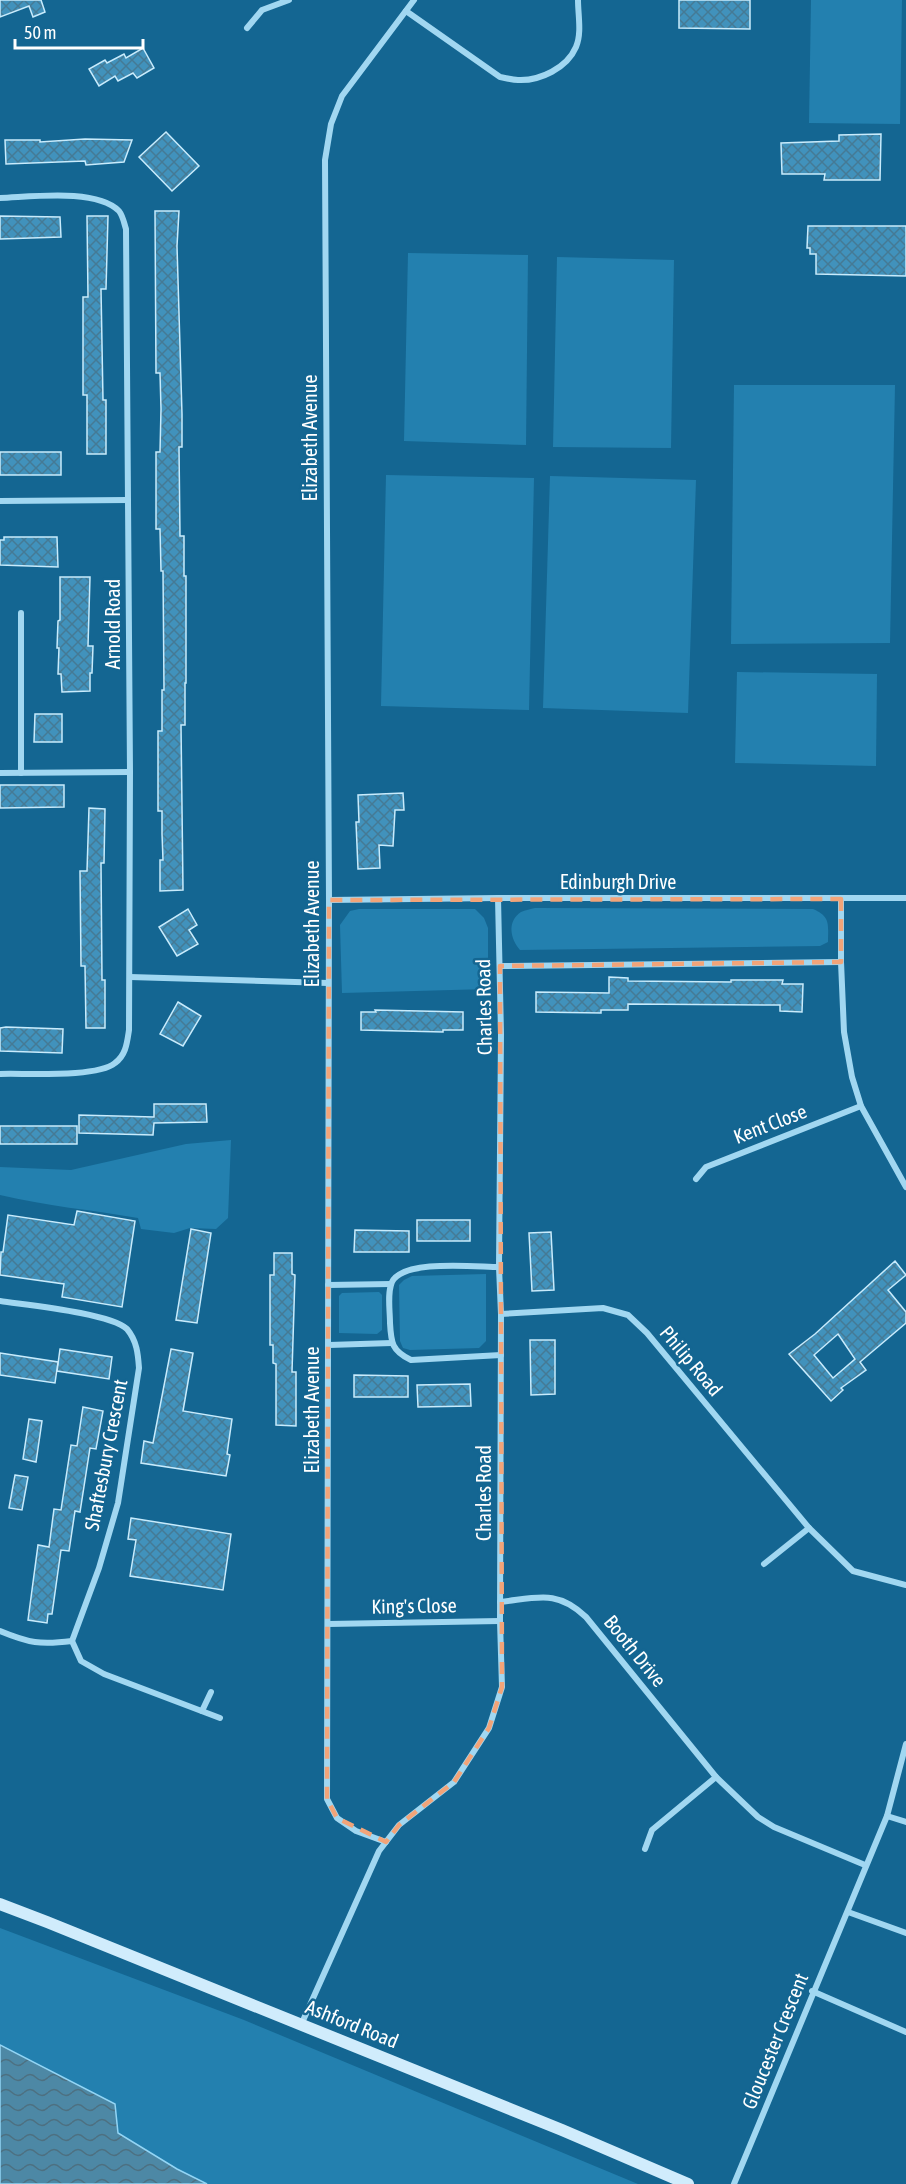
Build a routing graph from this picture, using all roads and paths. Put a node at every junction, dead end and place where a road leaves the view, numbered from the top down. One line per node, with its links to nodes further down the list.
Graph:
1 (289, 0): 5 (street)
2 (414, 0): 4 (street, Elizabeth Avenue)
3 (578, 0): 4 (street)
4 (406, 11): 16 (street, Elizabeth Avenue)
5 (247, 28)
6 (0, 198): 7 (street, Arnold Road)
7 (128, 500): 8 (street); 10 (street, Arnold Road)
8 (0, 501)
9 (21, 613): 12 (street)
10 (130, 772): 12 (street); 19 (street, Arnold Road)
11 (0, 773): 12 (street)
12 (21, 773)
13 (498, 898): 15 (street, Edinburgh Drive); 16 (street, Edinburgh Drive); 18 (street, Charles Road)
14 (906, 898): 15 (street, Edinburgh Drive)
15 (841, 899): 17 (street)
16 (329, 900): 20 (street, Elizabeth Avenue)
17 (841, 962): 18 (street); 22 (street)
18 (500, 966): 25 (street, Charles Road)
19 (130, 976): 20 (street); 21 (street, Arnold Road)
20 (328, 983): 27 (street, Elizabeth Avenue)
21 (0, 1074)
22 (861, 1106): 23 (street, Kent Close); 24 (street)
23 (696, 1179)
24 (906, 1187)
25 (499, 1267): 26 (street); 29 (street, Charles Road)
26 (391, 1284): 27 (street); 30 (street)
27 (328, 1285): 31 (street, Elizabeth Avenue)
28 (0, 1301): 40 (street, Shaftesbury Crescent)
29 (501, 1314): 32 (street, Charles Road); 33 (street, Philip Road)
30 (392, 1343): 31 (street); 32 (street)
31 (329, 1345): 38 (street, Elizabeth Avenue)
32 (501, 1355): 36 (street, Charles Road)
33 (809, 1528): 34 (street); 35 (street, Philip Road)
34 (764, 1564)
35 (906, 1585)
36 (501, 1602): 37 (street, Charles Road); 45 (street, Booth Drive)
37 (500, 1621): 38 (street, King's Close); 48 (street, Charles Road)
38 (328, 1624): 48 (street, Elizabeth Avenue)
39 (0, 1631): 40 (street)
40 (72, 1641): 42 (street)
41 (210, 1692): 42 (street)
42 (202, 1711): 43 (street)
43 (220, 1718)
44 (906, 1744): 46 (street, Gloucester Crescent)
45 (716, 1777): 49 (street); 50 (street, Booth Drive)
46 (887, 1816): 47 (street); 50 (street, Gloucester Crescent)
47 (906, 1822)
48 (386, 1842): 55 (street, Charles Road)
49 (645, 1849)
50 (865, 1865): 52 (street, Gloucester Crescent)
51 (0, 1905): 55 (main road, Ashford Road)
52 (848, 1912): 53 (street); 54 (street, Gloucester Crescent)
53 (906, 1933)
54 (812, 1991): 56 (street); 58 (street, Gloucester Crescent)
55 (301, 2025): 57 (main road, Ashford Road)
56 (906, 2032)
57 (688, 2184)
58 (734, 2184)

